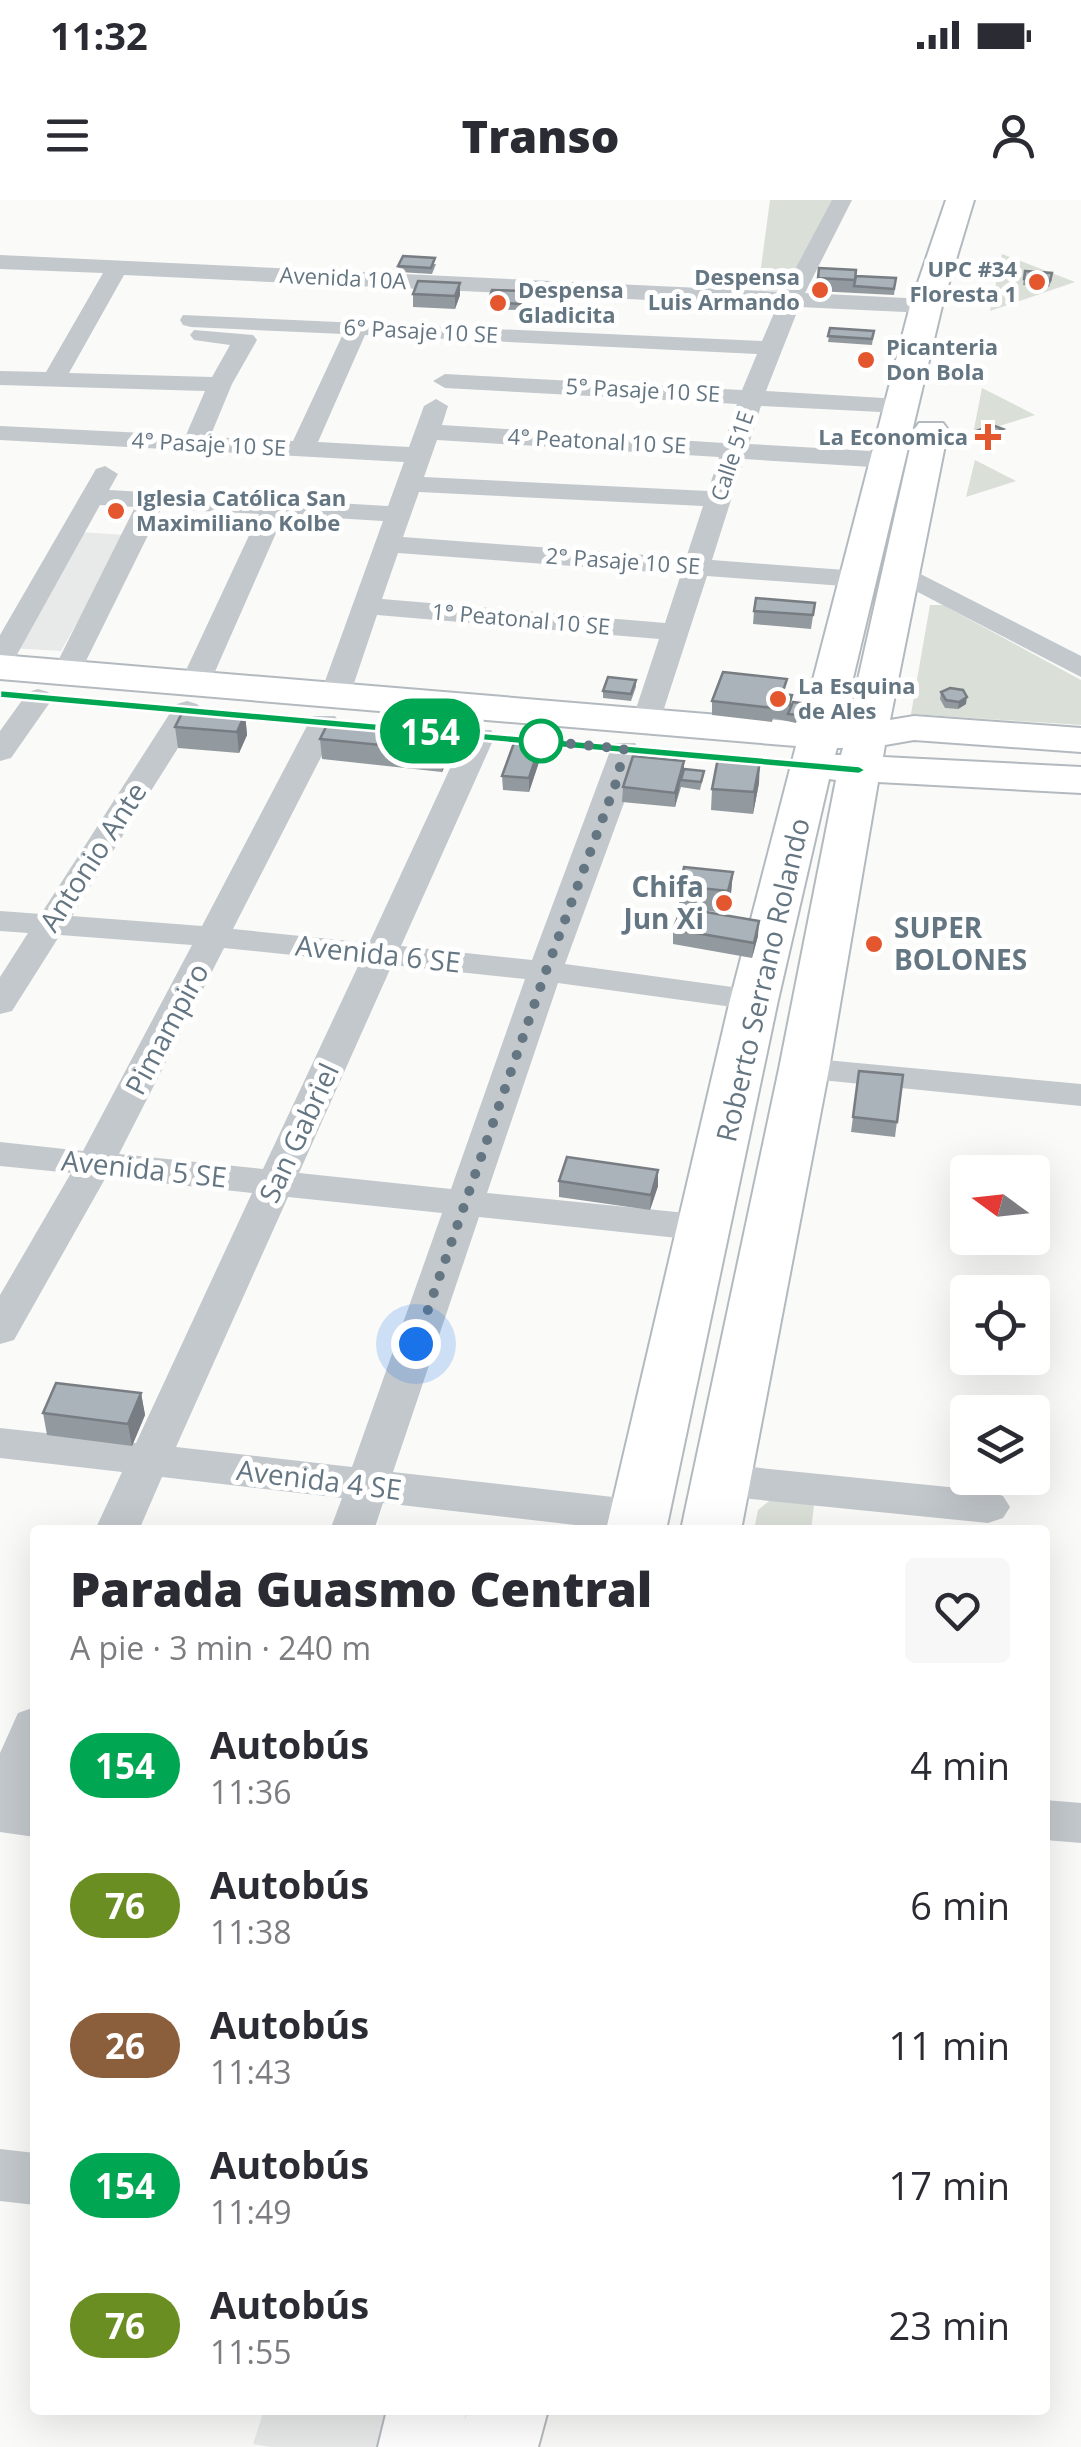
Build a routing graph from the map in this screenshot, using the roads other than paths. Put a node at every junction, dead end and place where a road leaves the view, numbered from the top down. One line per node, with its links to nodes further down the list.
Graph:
1 (842, 200): 7 (street, Calle 51E)
2 (960, 200): 9 (main road, Roberto Serrano Rolando)
3 (989, 200): 12 (main road)
4 (2, 266): 5 (street, Avenida 10A)
5 (118, 268): 8 (street, Avenida 10A); 15 (street)
6 (478, 285): 7 (street, Avenida 10A); 8 (street, Avenida 10A); 11 (street, Pimampiro)
7 (791, 300): 9 (street, Avenida 10A); 13 (street, Calle 51E)
8 (200, 304): 10 (street, 6° Pasaje 10 SE); 17 (street)
9 (926, 306): 20 (main road, Roberto Serrano Rolando)
10 (357, 328): 11 (street, 6° Pasaje 10 SE); 26 (street)
11 (462, 333): 13 (street, 6° Pasaje 10 SE); 16 (street, Pimampiro)
12 (950, 340)
13 (771, 348): 18 (street, Calle 51E)
14 (0, 378): 15 (street)
15 (53, 380): 17 (street)
16 (445, 380): 18 (street, 5° Pasaje 10 SE); 24 (street, Pimampiro)
17 (220, 384): 23 (street)
18 (752, 395): 20 (street, 5° Pasaje 10 SE); 25 (street, Calle 51E)
19 (937, 402): 37 (main road, Roberto Serrano Rolando)
20 (900, 406): 28 (main road, Roberto Serrano Rolando)
21 (7, 434): 22 (street, 4° Pasaje 10 SE); 27 (street)
22 (123, 440): 23 (street, 4° Pasaje 10 SE); 30 (street)
23 (195, 443): 26 (street, 4° Pasaje 10 SE)
24 (423, 443): 25 (street, 4° Peatonal 10 SE); 26 (street, 4° Pasaje 10 SE); 29 (street, Pimampiro)
25 (734, 448): 28 (street, 4° Peatonal 10 SE); 31 (street, Calle 51E)
26 (302, 449)
27 (0, 458)
28 (888, 460): 38 (main road, Roberto Serrano Rolando)
29 (409, 484): 31 (street); 34 (street, Pimampiro)
30 (92, 497): 32 (street); 41 (street)
31 (718, 499): 36 (street, Calle 51E)
32 (152, 500): 33 (street); 43 (street)
33 (275, 507): 34 (street); 44 (street, Antonio Ante)
34 (398, 514): 35 (street, Pimampiro)
35 (388, 544): 36 (street, 2° Pasaje 10 SE); 39 (street, Pimampiro)
36 (696, 566): 38 (street, 2° Pasaje 10 SE); 40 (street, Calle 51E)
37 (899, 571): 42 (street); 50 (main road, Roberto Serrano Rolando)
38 (858, 579): 50 (main road, Roberto Serrano Rolando)
39 (366, 606): 40 (street, 1° Peatonal 10 SE); 45 (street, Pimampiro)
40 (675, 632): 46 (street, Calle 51E)
41 (0, 664): 43 (main road)
42 (1081, 668)
43 (35, 688): 44 (main road); 49 (street)
44 (191, 696): 45 (main road); 55 (street, Antonio Ante)
45 (330, 708): 46 (main road); 47 (main road); 56 (street, Pimampiro)
46 (635, 735): 47 (main road); 50 (main road); 58 (street, Calle 51E)
47 (480, 736): 57 (street, San Gabriel)
48 (1081, 740): 50 (main road)
49 (0, 752)
50 (840, 752): 51 (main road); 52 (main road); 53 (main road); 59 (main road, Roberto Serrano Rolando); 61 (main road, Roberto Serrano Rolando)
51 (1081, 757)
52 (1081, 780)
53 (1081, 796)
54 (0, 920): 55 (street, Avenida 6 SE)
55 (51, 922): 56 (street, Avenida 6 SE); 60 (street, Antonio Ante)
56 (215, 937): 57 (street, Avenida 6 SE); 64 (street, Pimampiro)
57 (380, 955): 58 (street, Avenida 6 SE); 65 (street, San Gabriel)
58 (546, 971): 59 (street, Avenida 6 SE); 66 (street, Calle 51E)
59 (754, 1000): 67 (main road, Roberto Serrano Rolando)
60 (0, 1004)
61 (804, 1069): 62 (street); 71 (main road, Roberto Serrano Rolando)
62 (1081, 1095)
63 (0, 1154): 64 (street, Avenida 5 SE)
64 (95, 1164): 65 (street, Avenida 5 SE); 68 (street, Pimampiro)
65 (276, 1183): 66 (street, Avenida 5 SE); 70 (street, San Gabriel)
66 (466, 1203): 67 (street, Avenida 5 SE); 72 (street, Calle 51E)
67 (706, 1228): 74 (main road, Roberto Serrano Rolando)
68 (0, 1330)
69 (0, 1443): 70 (street, Avenida 4 SE)
70 (147, 1460): 72 (street, Avenida 4 SE); 75 (street, San Gabriel)
71 (721, 1480): 73 (street); 77 (main road, Roberto Serrano Rolando)
72 (367, 1486): 74 (street, Avenida 4 SE); 76 (street, Calle 51E)
73 (988, 1507)
74 (637, 1523)
75 (119, 1525)
76 (354, 1525)
77 (712, 1525)
78 (30, 1738): 79 (street)
79 (0, 1811): 80 (street)
80 (30, 1816)
81 (1050, 1820): 82 (street)
82 (1081, 1823)
83 (0, 2174): 84 (street)
84 (30, 2178)
85 (426, 2415): 88 (main road)
86 (507, 2415): 89 (main road)
87 (527, 2415): 90 (main road)
88 (419, 2447)
89 (497, 2447)
90 (522, 2447)

